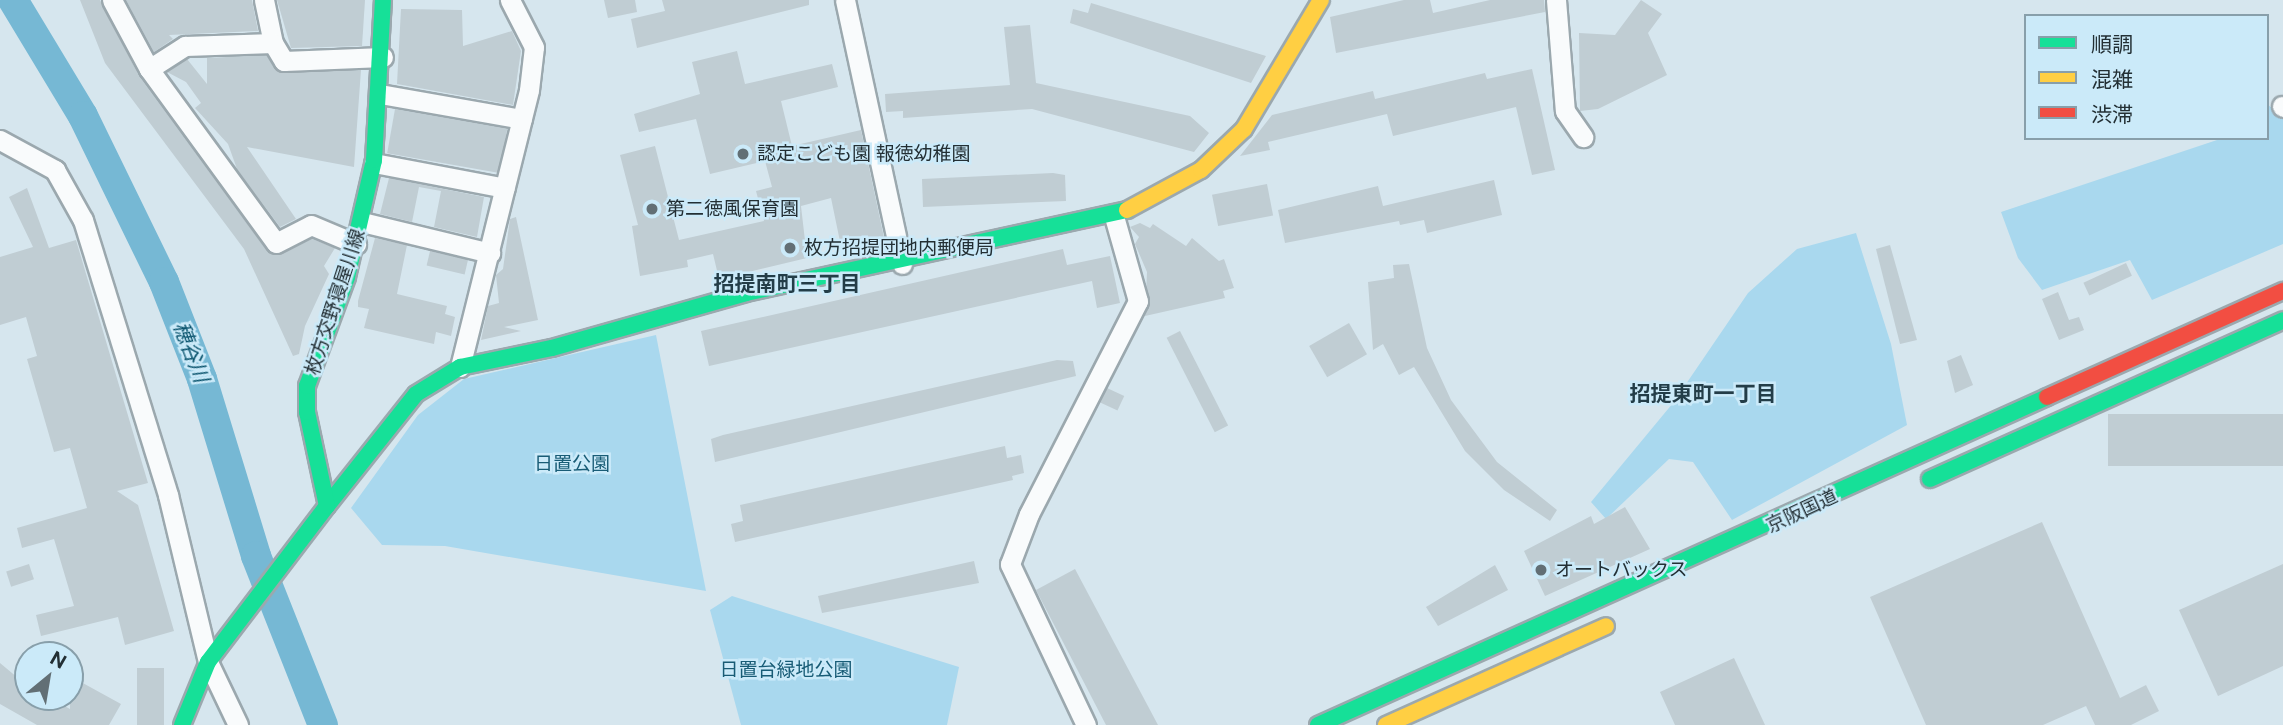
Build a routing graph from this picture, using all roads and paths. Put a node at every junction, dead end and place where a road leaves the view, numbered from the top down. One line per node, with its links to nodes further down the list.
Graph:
1 (112, 0): 10 (street)
2 (264, 0): 8 (street)
3 (383, 0): 9 (main road, 枚方交野寝屋川線)
4 (510, 0): 12 (street)
5 (845, 0): 21 (street)
6 (1321, 0): 17 (main road)
7 (1556, 0): 13 (street)
8 (273, 43): 9 (street); 10 (street)
9 (383, 57): 11 (main road, 枚方交野寝屋川線)
10 (149, 69): 19 (street)
11 (380, 94): 12 (street); 15 (main road, 枚方交野寝屋川線)
12 (522, 119): 16 (street)
13 (1583, 137)
14 (0, 140): 28 (street)
15 (374, 163): 16 (street); 18 (main road, 枚方交野寝屋川線)
16 (505, 188): 20 (street)
17 (1114, 216): 21 (main road); 31 (street)
18 (362, 222): 19 (main road, 枚方交野寝屋川線); 20 (street)
19 (356, 244): 26 (main road, 枚方交野寝屋川線)
20 (490, 253): 24 (street)
21 (902, 264): 24 (main road)
22 (2283, 291): 32 (main road, 京阪国道)
23 (2283, 320): 25 (main road)
24 (460, 367): 26 (main road)
25 (1917, 485)
26 (327, 506): 28 (main road)
27 (1626, 617): 33 (main road)
28 (208, 662): 29 (main road); 30 (street)
29 (182, 725)
30 (238, 725)
31 (1086, 725)
32 (1318, 725)
33 (1386, 725)

